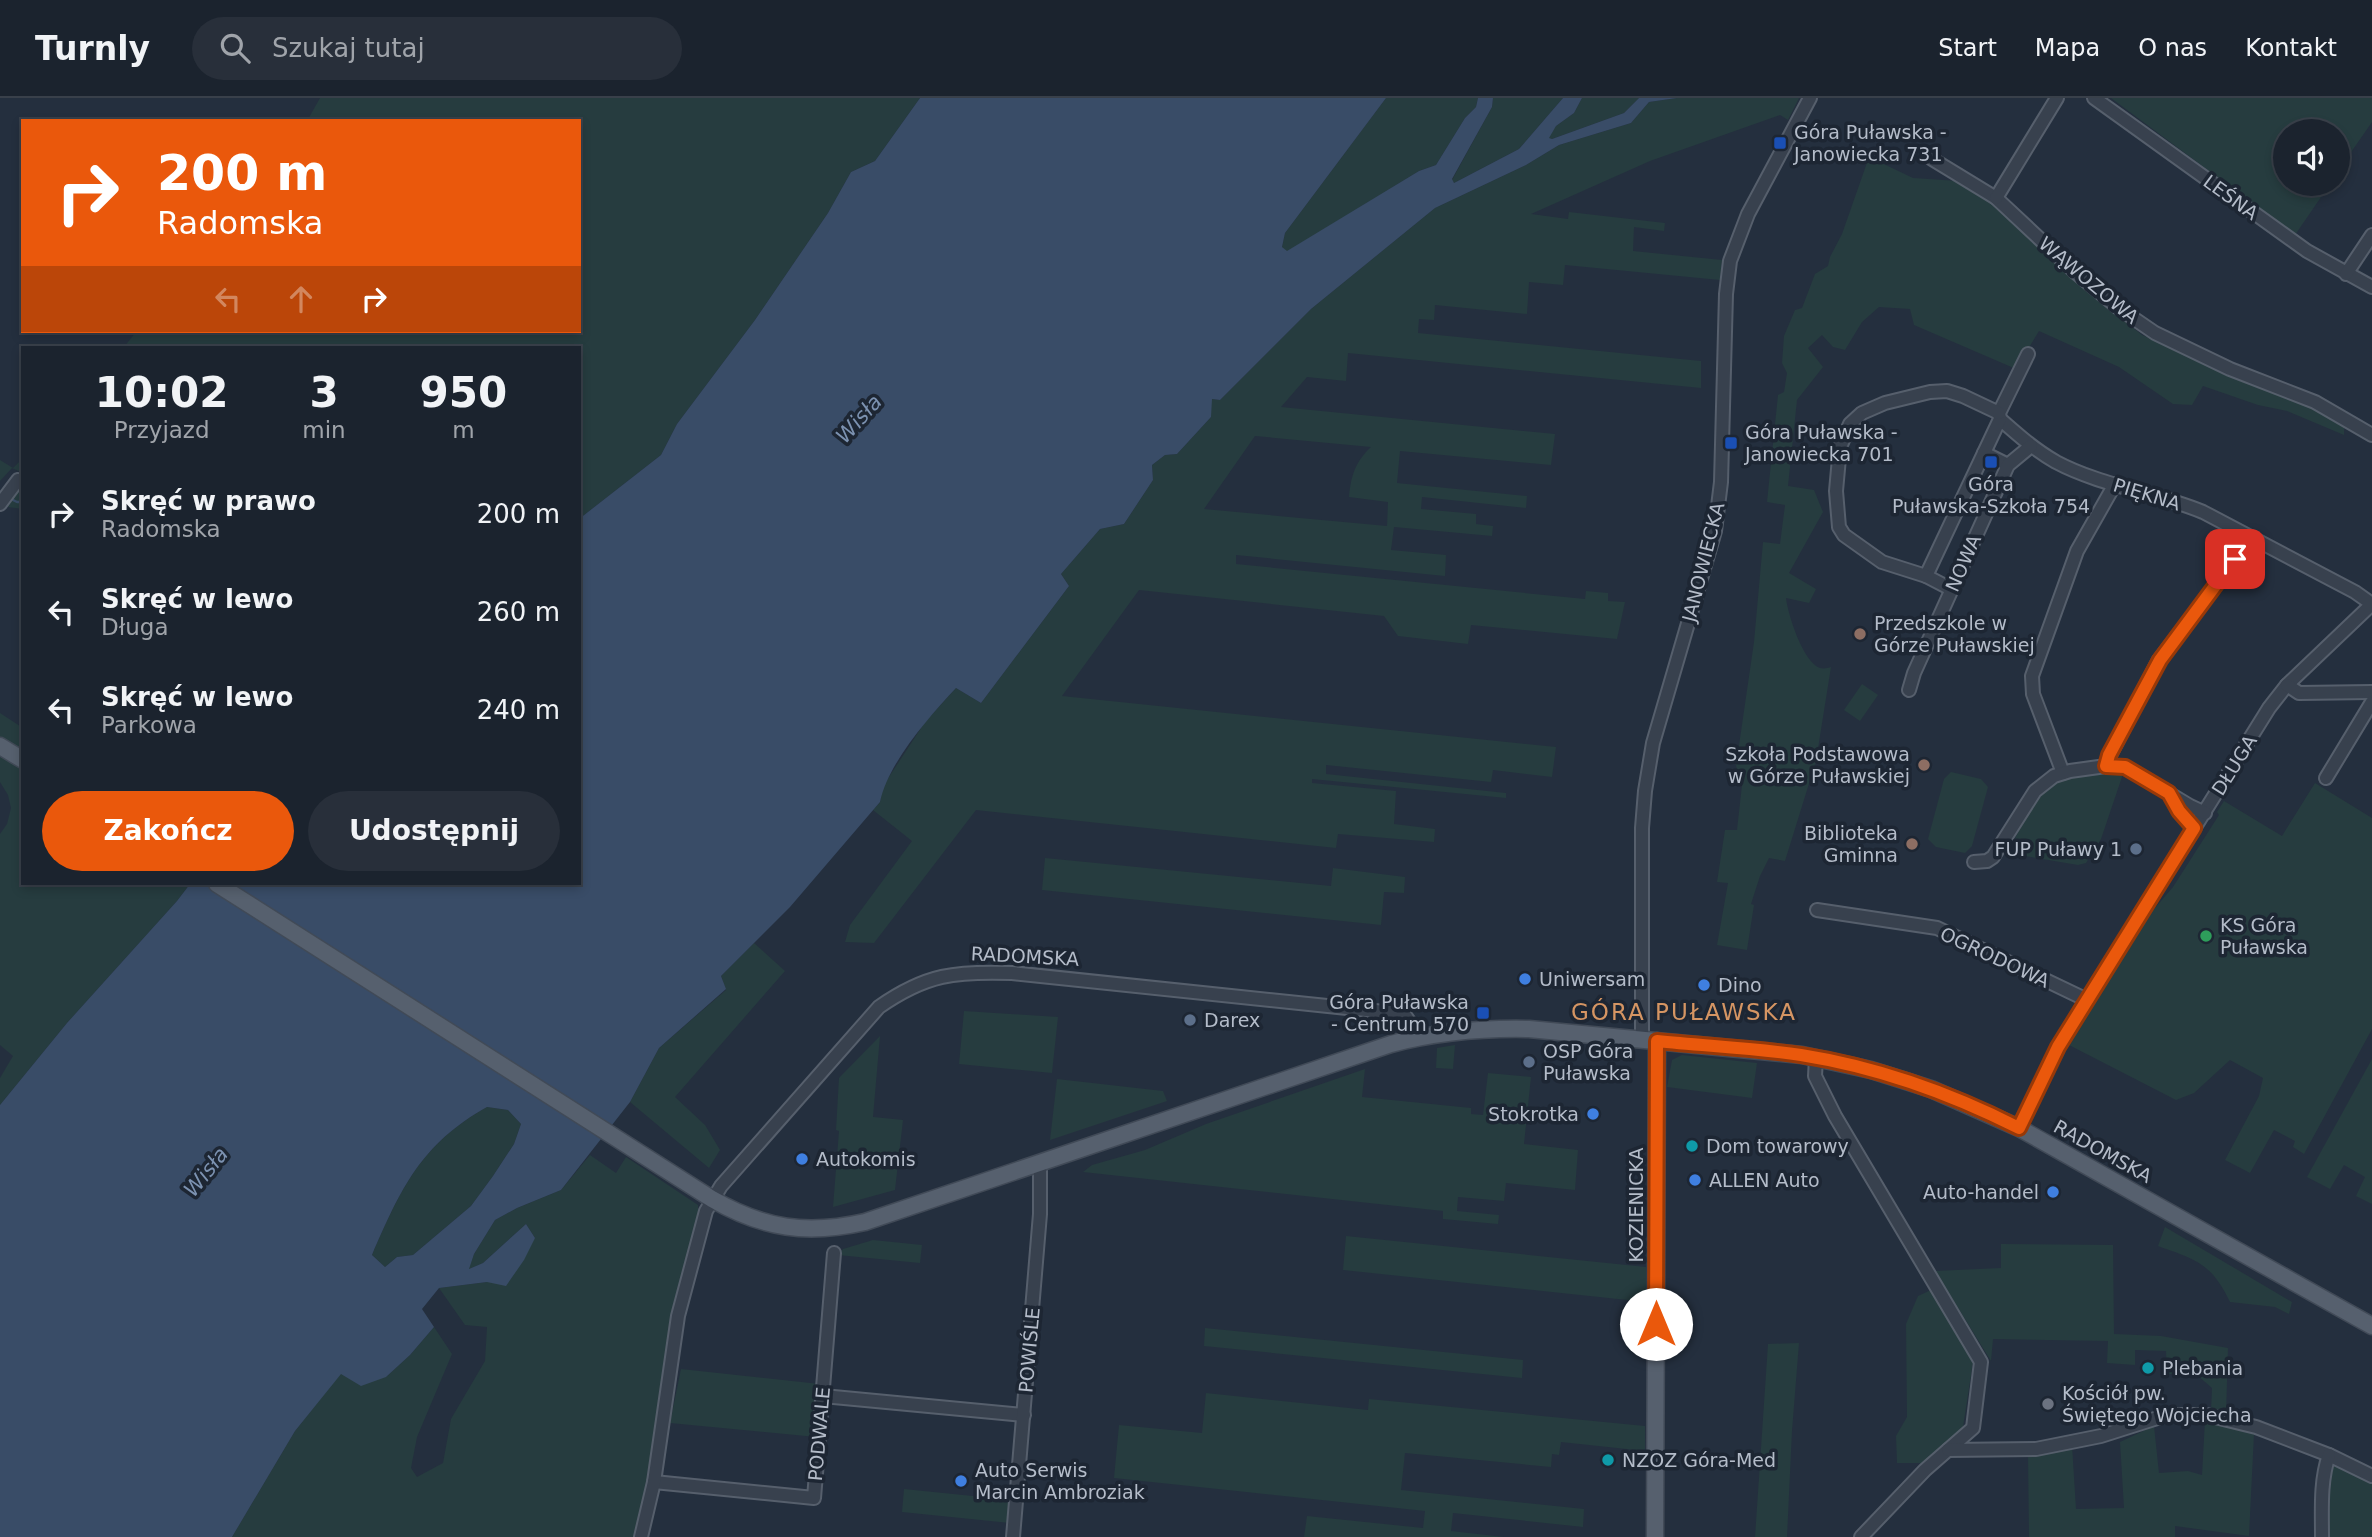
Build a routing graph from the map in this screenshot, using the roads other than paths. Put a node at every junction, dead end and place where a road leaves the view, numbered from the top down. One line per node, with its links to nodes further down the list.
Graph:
1 (1810, 98): 39 (street, JANOWIECKA)
2 (2057, 98): 5 (street)
3 (2094, 98): 7 (street, LEŚNA)
4 (1932, 159): 5 (street, WĄWOZOWA)
5 (1996, 198): 11 (street, WĄWOZOWA)
6 (2372, 235): 7 (street)
7 (2346, 274): 8 (street, LEŚNA)
8 (2372, 287)
9 (2028, 354): 10 (street)
10 (2000, 416): 12 (street, PIĘKNA); 13 (street); 19 (street, PIĘKNA)
11 (2372, 435)
12 (2031, 446): 14 (street, NOWA); 16 (street, PIĘKNA)
13 (1984, 453): 14 (street); 19 (street)
14 (2008, 464): 20 (street, NOWA)
15 (18, 480): 17 (street)
16 (2115, 484): 18 (street, PIĘKNA); 29 (street)
17 (5, 498)
18 (2252, 538): 21 (street, PIĘKNA); 28 (street)
19 (1926, 576): 20 (street)
20 (1951, 589): 23 (street, NOWA)
21 (2372, 604): 22 (street, DŁUGA)
22 (2287, 685): 24 (street); 32 (street, DŁUGA)
23 (1909, 690)
24 (2372, 692)
25 (2372, 702): 30 (street)
26 (0, 746): 27 (main road)
27 (21, 759)
28 (2106, 766): 29 (street); 31 (street)
29 (2063, 773): 34 (street)
30 (2326, 778)
31 (2169, 793): 32 (street); 33 (street)
32 (2204, 813): 33 (street, DŁUGA)
33 (2194, 828): 37 (street, DŁUGA)
34 (1974, 862)
35 (219, 885): 43 (main road, RADOMSKA)
36 (1817, 910): 37 (street, OGRODOWA)
37 (2087, 1000): 41 (street, DŁUGA)
38 (1419, 1036): 39 (main road, RADOMSKA); 42 (main road, RADOMSKA); 43 (street, RADOMSKA)
39 (1650, 1040): 40 (main road, RADOMSKA); 56 (main road, KOZIENICKA)
40 (1816, 1058): 41 (main road, RADOMSKA); 48 (street)
41 (2019, 1128): 45 (main road, RADOMSKA)
42 (1040, 1163): 43 (main road, RADOMSKA); 47 (street, POWIŚLE)
43 (712, 1199): 53 (street)
44 (834, 1253): 46 (street, PODWALE)
45 (2372, 1326)
46 (822, 1396): 47 (street); 53 (street, PODWALE)
47 (1024, 1416): 55 (street, POWIŚLE)
48 (1973, 1428): 49 (street); 50 (street)
49 (1993, 1449): 50 (street); 51 (street)
50 (1948, 1450): 57 (street)
51 (2329, 1455): 52 (street); 58 (street)
52 (2372, 1476)
53 (654, 1482): 54 (street)
54 (641, 1537)
55 (1013, 1537)
56 (1655, 1537)
57 (1861, 1537)
58 (2322, 1537)

